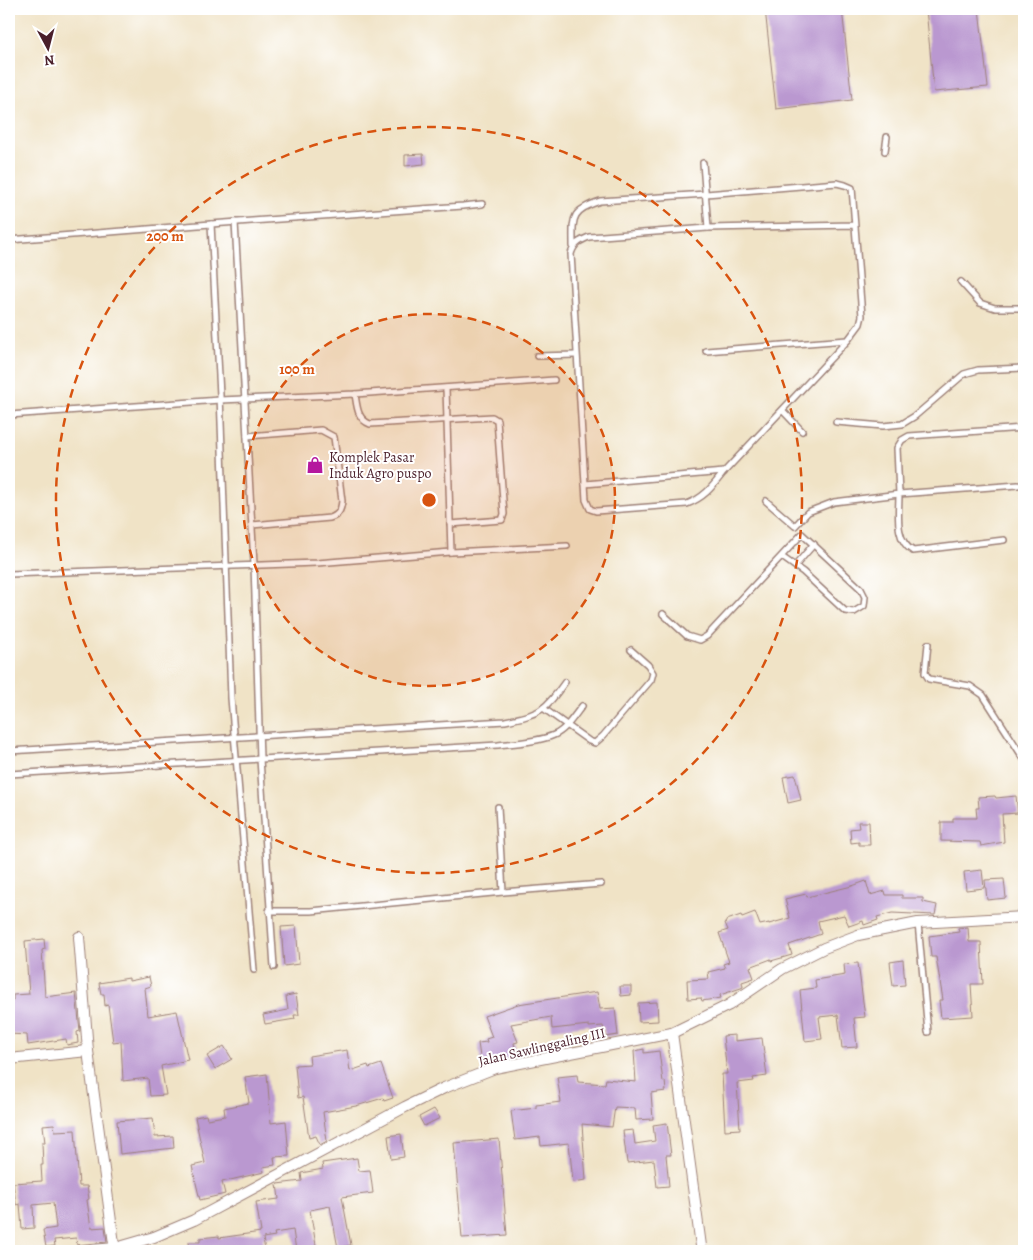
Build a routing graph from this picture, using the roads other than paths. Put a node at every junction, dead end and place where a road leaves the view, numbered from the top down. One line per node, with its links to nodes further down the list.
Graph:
1 (887, 137): 2 (lane)
2 (885, 151)
3 (703, 163): 4 (lane)
4 (706, 194): 8 (lane); 9 (lane); 11 (lane)
5 (482, 204): 6 (lane)
6 (235, 222): 7 (lane); 22 (lane)
7 (210, 224): 10 (lane); 23 (lane)
8 (854, 225): 9 (lane); 14 (lane)
9 (708, 228): 11 (lane)
10 (9, 240)
11 (573, 246): 16 (lane)
12 (961, 282): 13 (lane)
13 (1024, 308)
14 (848, 340): 15 (lane); 24 (lane)
15 (706, 350)
16 (576, 355): 17 (lane); 32 (lane)
17 (537, 356)
18 (1024, 368): 27 (lane)
19 (554, 380): 20 (lane)
20 (446, 388): 21 (lane); 26 (lane)
21 (355, 394): 22 (lane); 26 (lane)
22 (245, 399): 23 (lane); 30 (lane)
23 (220, 400): 25 (lane); 46 (lane)
24 (783, 411): 29 (lane); 31 (lane)
25 (9, 414)
26 (446, 419): 37 (lane); 37 (lane)
27 (836, 422)
28 (1024, 428): 34 (lane)
29 (802, 431)
30 (247, 436): 36 (lane); 36 (lane)
31 (724, 472): 32 (lane); 32 (lane)
32 (585, 484)
33 (1018, 485): 34 (lane)
34 (899, 494): 38 (lane); 40 (lane)
35 (766, 501): 38 (lane)
36 (252, 524): 45 (lane)
37 (450, 524): 43 (lane)
38 (795, 526): 39 (lane)
39 (802, 534): 41 (lane); 44 (lane)
40 (1004, 540)
41 (814, 544): 47 (lane); 47 (lane)
42 (567, 546): 43 (lane)
43 (451, 552): 45 (lane)
44 (782, 557): 47 (lane); 49 (lane)
45 (254, 564): 46 (lane); 56 (lane)
46 (226, 566): 48 (lane); 57 (lane)
47 (795, 566)
48 (9, 574)
49 (663, 614)
50 (928, 644): 60 (lane)
51 (631, 650): 55 (lane)
52 (565, 682): 54 (lane)
53 (582, 706): 55 (lane)
54 (543, 708): 55 (lane); 56 (lane)
55 (566, 725): 59 (lane)
56 (260, 735): 57 (lane); 59 (lane)
57 (234, 736): 58 (lane); 61 (lane)
58 (9, 751)
59 (260, 759): 61 (lane); 66 (lane)
60 (1024, 759)
61 (236, 760): 62 (lane); 71 (lane)
62 (9, 774)
63 (498, 808): 65 (lane)
64 (602, 884): 65 (lane)
65 (503, 892): 66 (lane)
66 (270, 911): 70 (lane)
67 (1024, 917): 68 (street, Jalan Sawlinggaling III)
68 (918, 922): 72 (lane); 73 (street, Jalan Sawlinggaling III)
69 (79, 937): 74 (street)
70 (274, 967)
71 (254, 970)
72 (928, 1032)
73 (672, 1033): 76 (street); 77 (street, Jalan Sawlinggaling III)
74 (88, 1051): 75 (street); 77 (street)
75 (9, 1059)
76 (701, 1246)
77 (115, 1250): 78 (street, Jalan Sawlinggaling III)
78 (79, 1251)

